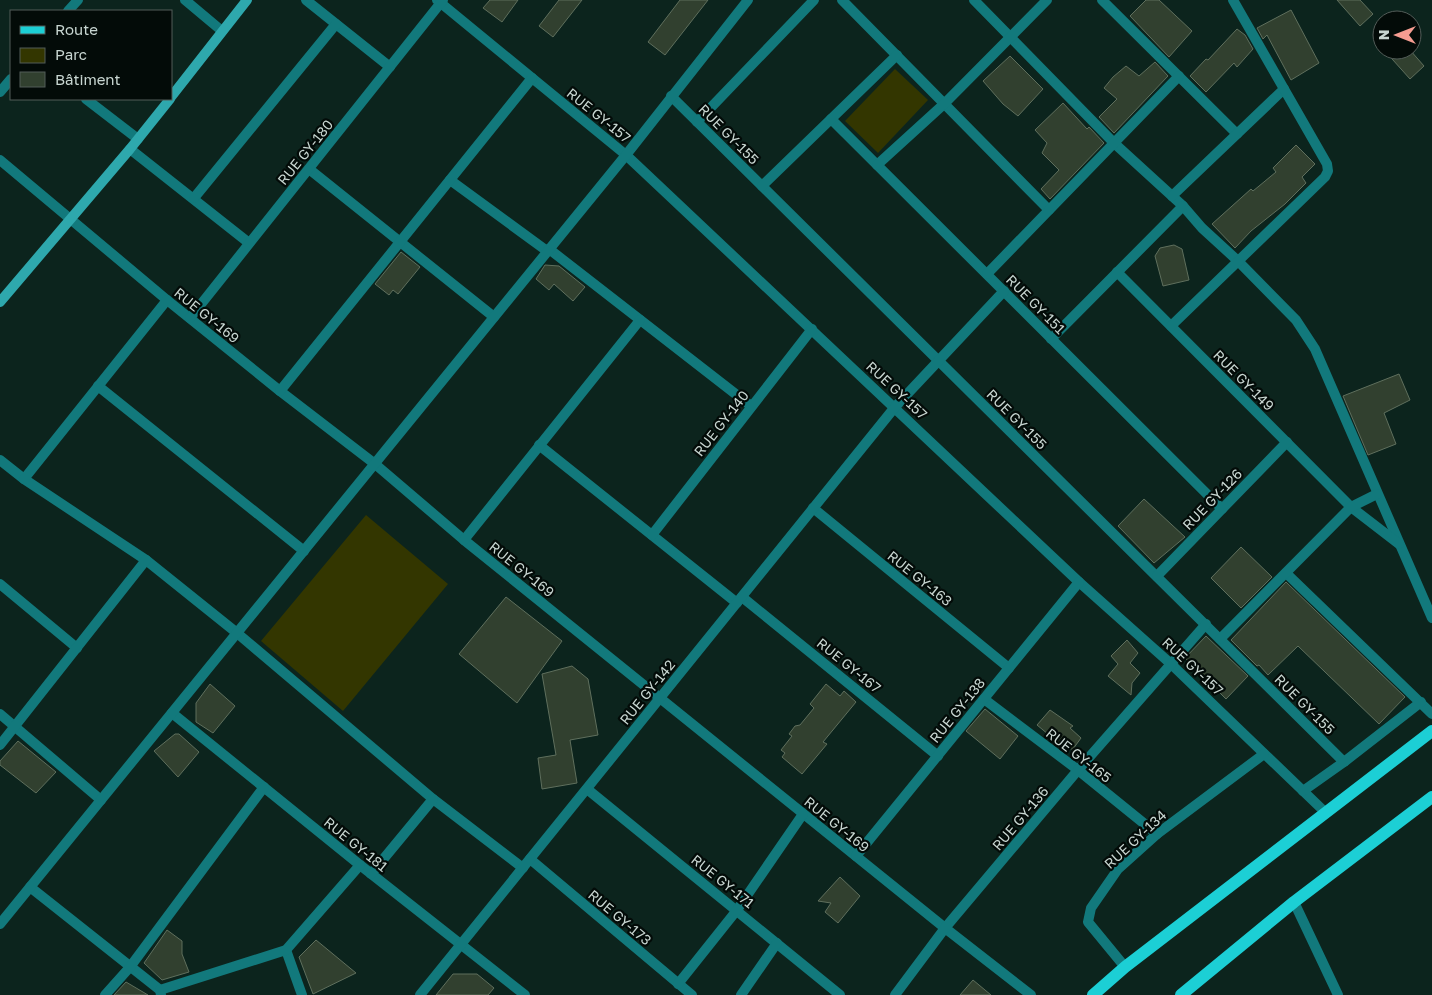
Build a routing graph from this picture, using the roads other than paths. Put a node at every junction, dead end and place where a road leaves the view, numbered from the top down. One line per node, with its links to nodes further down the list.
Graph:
1 (185, 0): 13 (street)
2 (247, 0): 13 (street)
3 (306, 0): 12 (street)
4 (748, 0): 23 (street)
5 (814, 0): 28 (street)
6 (842, 0): 15 (street)
7 (974, 0): 14 (street)
8 (1047, 0): 14 (street)
9 (1102, 0): 17 (street)
10 (1233, 0): 20 (street)
11 (440, 1): 16 (street, RUE GY-180); 18 (street, RUE GY-157)
12 (336, 24): 16 (street); 40 (street)
13 (222, 31): 22 (street)
14 (1009, 37): 26 (street); 31 (street)
15 (897, 55): 26 (street); 27 (street)
16 (390, 67): 36 (street, RUE GY-180)
17 (1179, 76): 29 (street); 31 (street)
18 (532, 78): 33 (street, RUE GY-157); 37 (street)
19 (10, 80): 21 (street)
20 (1284, 89): 29 (street); 47 (street)
21 (0, 92)
22 (172, 95)
23 (671, 96): 28 (street, RUE GY-155); 33 (street)
24 (87, 100): 30 (street)
25 (168, 100): 30 (street)
26 (944, 104): 35 (street); 42 (street)
27 (831, 119): 35 (street, RUE GY-151); 38 (street)
28 (697, 122): 38 (street, RUE GY-155)
29 (1237, 134): 39 (street)
30 (138, 139): 32 (street)
31 (1114, 143): 39 (street); 42 (street)
32 (130, 149): 40 (street); 43 (street)
33 (626, 155): 46 (street); 57 (street, RUE GY-157)
34 (0, 160): 43 (street, RUE GY-169)
35 (877, 165): 49 (street, RUE GY-151)
36 (309, 169): 44 (street); 45 (street, RUE GY-180)
37 (450, 180): 44 (street); 46 (street)
38 (762, 186): 59 (street, RUE GY-155)
39 (1172, 196): 41 (street)
40 (194, 198): 45 (street)
41 (1183, 206): 47 (street); 48 (street)
42 (1049, 210): 49 (street)
43 (71, 218): 51 (street, RUE GY-169); 52 (street)
44 (400, 242): 54 (street); 61 (street)
45 (249, 244): 53 (street, RUE GY-180)
46 (548, 250): 54 (street); 55 (street)
47 (1238, 261): 56 (street); 69 (street)
48 (1117, 272): 56 (street, RUE GY-149); 58 (street)
49 (987, 274): 50 (street, RUE GY-151)
50 (1004, 291): 58 (street, RUE GY-151); 59 (street, RUE GY-142)
51 (167, 300): 53 (street, RUE GY-169); 60 (street)
52 (0, 302)
53 (190, 318): 61 (street, RUE GY-169)
54 (494, 318): 67 (street)
55 (640, 320): 62 (street); 65 (street)
56 (1171, 326): 64 (street, RUE GY-149)
57 (812, 328): 62 (street, RUE GY-140); 63 (street, RUE GY-157)
58 (1052, 339): 72 (street, RUE GY-151)
59 (939, 360): 63 (street, RUE GY-142); 79 (street, RUE GY-155)
60 (98, 386): 68 (street); 76 (street)
61 (280, 391): 67 (street, RUE GY-169)
62 (751, 406): 73 (street, RUE GY-140)
63 (895, 407): 71 (street, RUE GY-142); 80 (street, RUE GY-157)
64 (1287, 442): 70 (street, RUE GY-149); 72 (street, RUE GY-126)
65 (539, 445): 73 (street, RUE GY-167); 74 (street)
66 (0, 460): 68 (street)
67 (375, 464): 74 (street, RUE GY-169); 76 (street)
68 (24, 478): 77 (street)
69 (1378, 494): 70 (street); 75 (street)
70 (1351, 507): 75 (street, RUE GY-149); 78 (street)
71 (813, 508): 82 (street, RUE GY-142); 89 (street, RUE GY-163)
72 (1222, 509): 79 (street, RUE GY-126)
73 (652, 535): 82 (street, RUE GY-167)
74 (464, 540): 90 (street, RUE GY-169)
75 (1400, 544): 83 (street)
76 (304, 551): 85 (street)
77 (146, 560): 85 (street); 87 (street)
78 (1286, 573): 86 (street); 92 (street)
79 (1157, 576): 84 (street, RUE GY-155)
80 (1079, 582): 88 (street, RUE GY-157); 89 (street, RUE GY-138)
81 (0, 584): 87 (street)
82 (739, 600): 90 (street, RUE GY-142); 100 (street, RUE GY-167)
83 (1432, 618)
84 (1206, 624): 86 (street, RUE GY-155); 88 (street, RUE GY-136)
85 (237, 633): 93 (street); 107 (street)
86 (1220, 638): 101 (street, RUE GY-155)
87 (77, 648): 96 (street)
88 (1172, 664): 99 (street, RUE GY-157); 102 (street, RUE GY-136)
89 (1009, 668): 91 (street, RUE GY-138)
90 (660, 698): 104 (street, RUE GY-142); 110 (street, RUE GY-169)
91 (984, 699): 100 (street, RUE GY-138); 102 (street, RUE GY-165)
92 (1421, 702): 95 (street); 101 (street)
93 (172, 713): 103 (street, RUE GY-181); 108 (street)
94 (0, 714): 96 (street)
95 (1432, 714)
96 (14, 726): 98 (street); 108 (street)
97 (1432, 731): 109 (main road)
98 (0, 745)
99 (1264, 754): 105 (street, RUE GY-157); 111 (street, RUE GY-134)
100 (938, 756): 112 (street, RUE GY-138)
101 (1344, 762): 105 (street)
102 (1078, 770): 111 (street, RUE GY-165); 121 (street, RUE GY-136)
103 (264, 787): 114 (street, RUE GY-181); 125 (street)
104 (587, 788): 113 (street, RUE GY-142); 119 (street, RUE GY-171)
105 (1303, 791): 109 (street, RUE GY-157)
106 (1432, 797): 118 (main road)
107 (433, 799): 115 (street); 116 (street)
108 (101, 800): 117 (street)
109 (1326, 813): 126 (main road)
110 (803, 814): 112 (street, RUE GY-169); 119 (street)
111 (1157, 834): 126 (street, RUE GY-134)
112 (856, 856): 121 (street, RUE GY-169)
113 (530, 859): 115 (street, RUE GY-142); 127 (street, RUE GY-173)
114 (360, 865): 116 (street, RUE GY-181); 124 (street)
115 (523, 868): 123 (street, RUE GY-142)
116 (371, 874): 123 (street, RUE GY-181)
117 (30, 887): 120 (street); 125 (street)
118 (1294, 902): 139 (main road); 140 (street)
119 (737, 910): 122 (street, RUE GY-171); 127 (street)
120 (0, 924)
121 (945, 928): 136 (street, RUE GY-136); 137 (street, RUE GY-169)
122 (777, 943): 134 (street); 135 (street, RUE GY-171)
123 (461, 944): 131 (street, RUE GY-142); 132 (street, RUE GY-181)
124 (286, 950): 128 (street); 130 (street)
125 (130, 967): 128 (street); 129 (street)
126 (1125, 967): 138 (main road)
127 (678, 984): 133 (street, RUE GY-173)
128 (161, 993)
129 (105, 995)
130 (302, 995)
131 (420, 995)
132 (525, 995)
133 (692, 995)
134 (741, 995)
135 (840, 995)
136 (895, 995)
137 (1032, 995)
138 (1093, 995)
139 (1181, 995)
140 (1338, 995)

